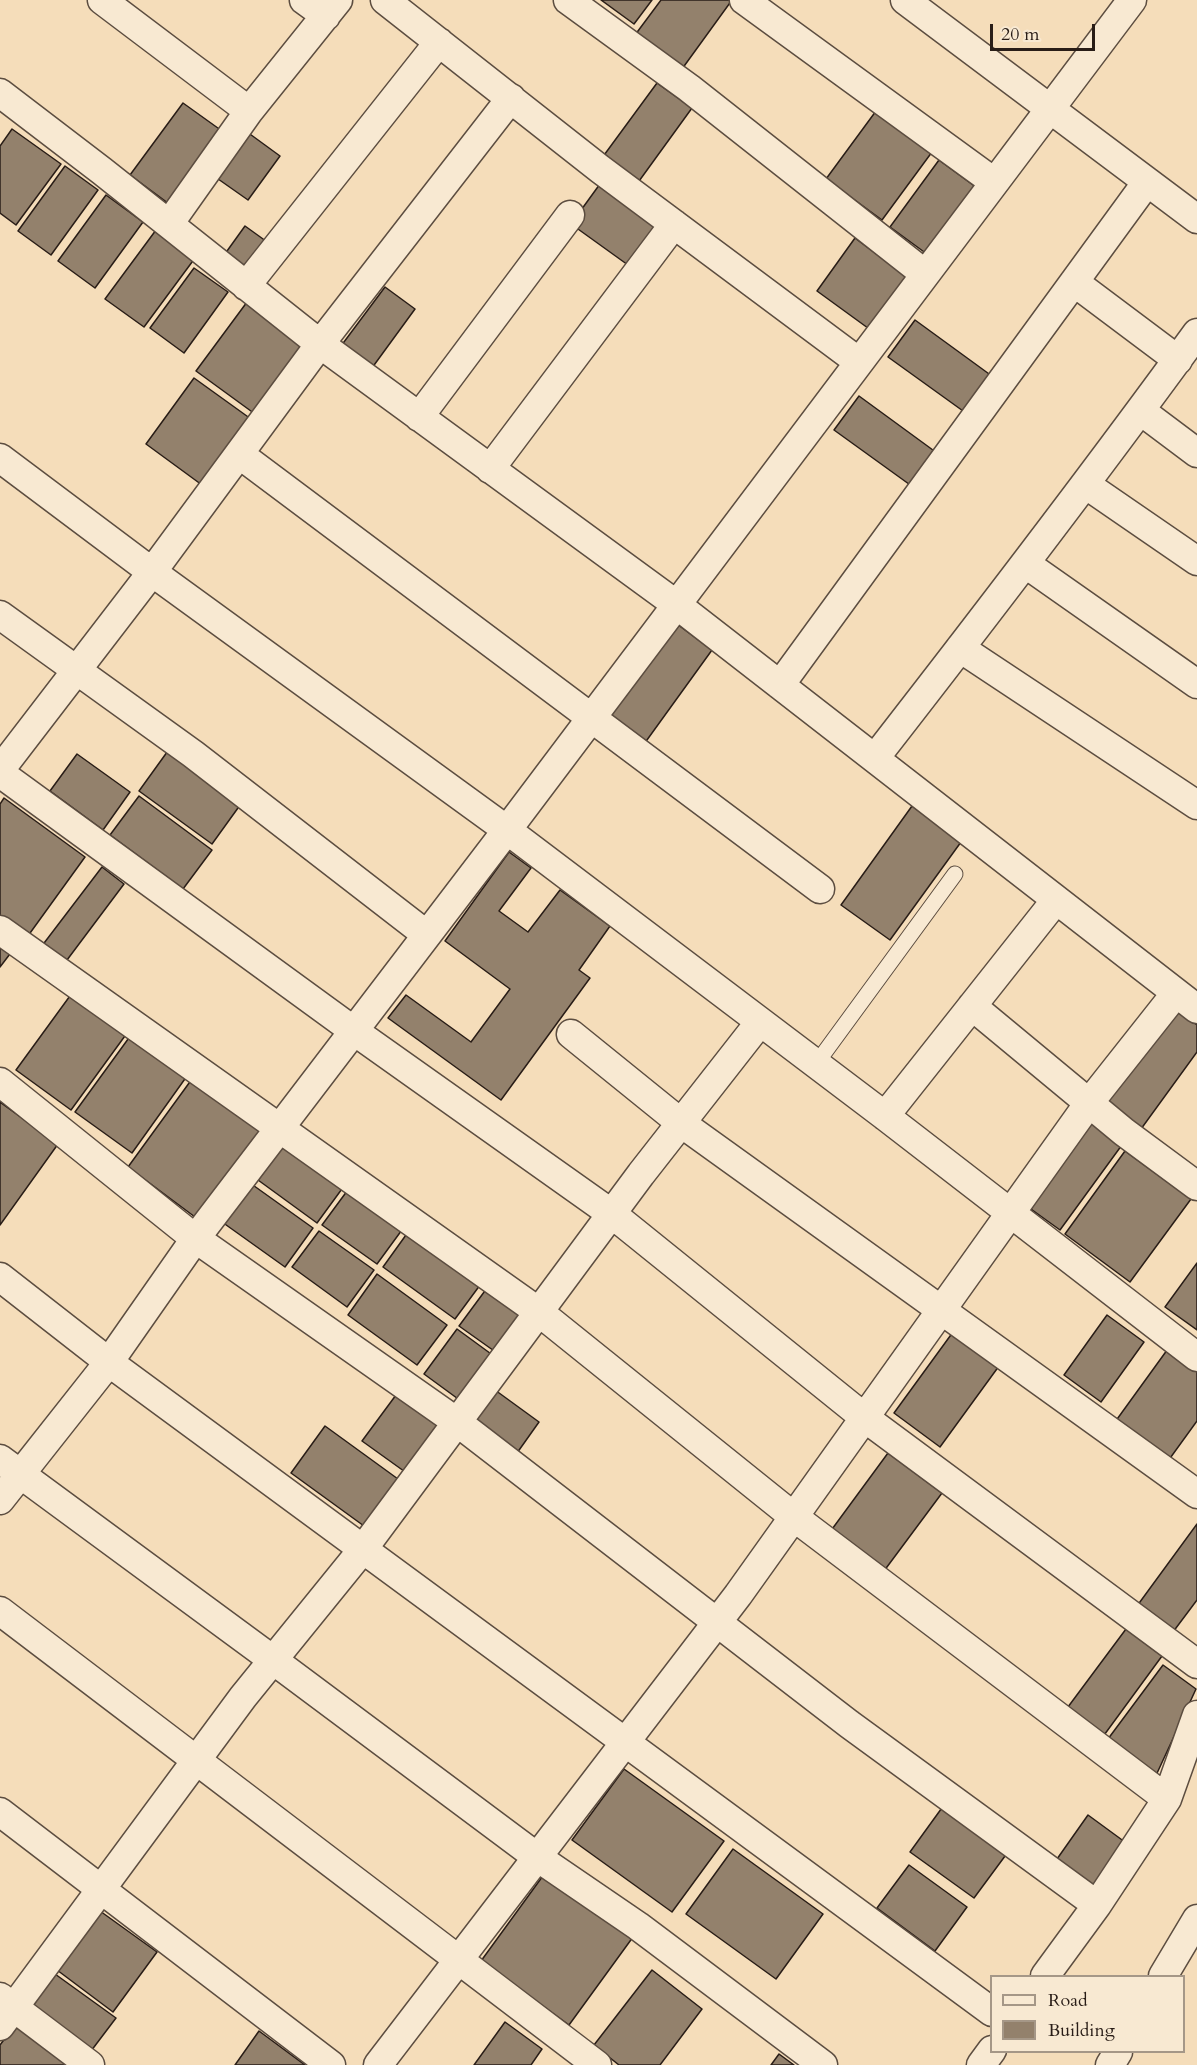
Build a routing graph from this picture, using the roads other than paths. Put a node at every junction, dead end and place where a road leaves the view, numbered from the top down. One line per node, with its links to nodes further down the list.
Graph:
1 (102, 0): 13 (street)
2 (304, 0): 8 (street)
3 (385, 0): 9 (street)
4 (568, 0): 20 (street)
5 (744, 0): 14 (street)
6 (905, 0): 12 (street)
7 (1132, 0): 12 (street)
8 (332, 8): 13 (street)
9 (439, 42): 11 (street); 22 (street)
10 (0, 93): 18 (street)
11 (511, 98): 19 (street); 24 (street)
12 (1049, 108): 14 (street); 15 (street)
13 (249, 111): 18 (street)
14 (994, 182): 20 (street)
15 (1147, 182): 17 (street); 21 (street)
16 (570, 215): 28 (street)
17 (1197, 219)
18 (169, 224): 22 (street)
19 (674, 224): 26 (street); 32 (street)
20 (925, 274): 26 (street)
21 (1074, 282): 25 (street); 42 (street)
22 (246, 286): 24 (street)
23 (1197, 333): 25 (street)
24 (320, 344): 28 (street); 30 (street)
25 (1178, 360): 27 (street)
26 (859, 362): 37 (street)
27 (1141, 411): 29 (street); 33 (street)
28 (419, 417): 32 (street)
29 (1197, 453)
30 (239, 454): 36 (street); 43 (street)
31 (0, 458): 36 (street)
32 (490, 469): 37 (street)
33 (1085, 484): 34 (street); 35 (street)
34 (1197, 561)
35 (1026, 564): 39 (street); 41 (street)
36 (152, 572): 40 (street); 47 (street)
37 (677, 605): 42 (street); 43 (street)
38 (0, 615): 40 (street)
39 (960, 648): 44 (street); 46 (street)
40 (76, 670): 45 (street); 52 (street)
41 (1197, 684)
42 (780, 685): 44 (street)
43 (591, 718): 47 (street); 49 (street)
44 (875, 758): 50 (street)
45 (0, 771): 56 (street)
46 (1197, 805)
47 (507, 830): 52 (street); 55 (street)
48 (956, 874): 58 (lane)
49 (820, 889)
50 (1056, 900): 53 (street); 54 (street)
51 (0, 930): 63 (street)
52 (427, 935): 56 (street)
53 (1187, 1001): 60 (street)
54 (972, 1006): 60 (street); 61 (street)
55 (760, 1022): 58 (street); 62 (street)
56 (354, 1031): 63 (street); 65 (street)
57 (571, 1034): 62 (street)
58 (816, 1064): 61 (street)
59 (0, 1082): 67 (street)
60 (1089, 1103): 64 (street); 66 (street)
61 (885, 1116): 66 (street)
62 (681, 1123): 65 (street); 69 (street)
63 (280, 1128): 67 (street); 70 (street)
64 (1197, 1186)
65 (612, 1214): 70 (street); 73 (street)
66 (1010, 1214): 69 (street); 71 (street)
67 (195, 1239): 72 (street); 74 (street)
68 (0, 1277): 72 (street)
69 (942, 1309): 73 (street); 76 (street)
70 (539, 1312): 74 (street); 78 (street)
71 (1197, 1357)
72 (109, 1362): 75 (street); 79 (street)
73 (866, 1418): 78 (street); 83 (street)
74 (457, 1422): 79 (street); 81 (street)
75 (10, 1467): 77 (street); 82 (street)
76 (1197, 1494)
77 (0, 1500)
78 (794, 1517): 81 (street); 87 (street)
79 (363, 1550): 82 (street); 85 (street)
80 (0, 1611): 86 (street)
81 (717, 1623): 85 (street); 91 (street)
82 (273, 1660): 86 (street); 89 (street)
83 (1197, 1664)
84 (1197, 1715): 87 (street)
85 (625, 1742): 89 (street); 97 (street)
86 (195, 1761): 90 (street); 93 (street)
87 (1167, 1799): 91 (street)
88 (0, 1812): 90 (street)
89 (537, 1857): 93 (street); 103 (street)
90 (100, 1888): 96 (street); 100 (street)
91 (1097, 1905): 94 (street)
92 (1197, 1919): 95 (street)
93 (459, 1960): 101 (street); 102 (street)
94 (1046, 1975)
95 (1164, 1975)
96 (5, 2010): 99 (street)
97 (990, 2011)
98 (990, 2053): 104 (street)
99 (90, 2065)
100 (331, 2065)
101 (378, 2065)
102 (597, 2065)
103 (823, 2065)
104 (981, 2065)

